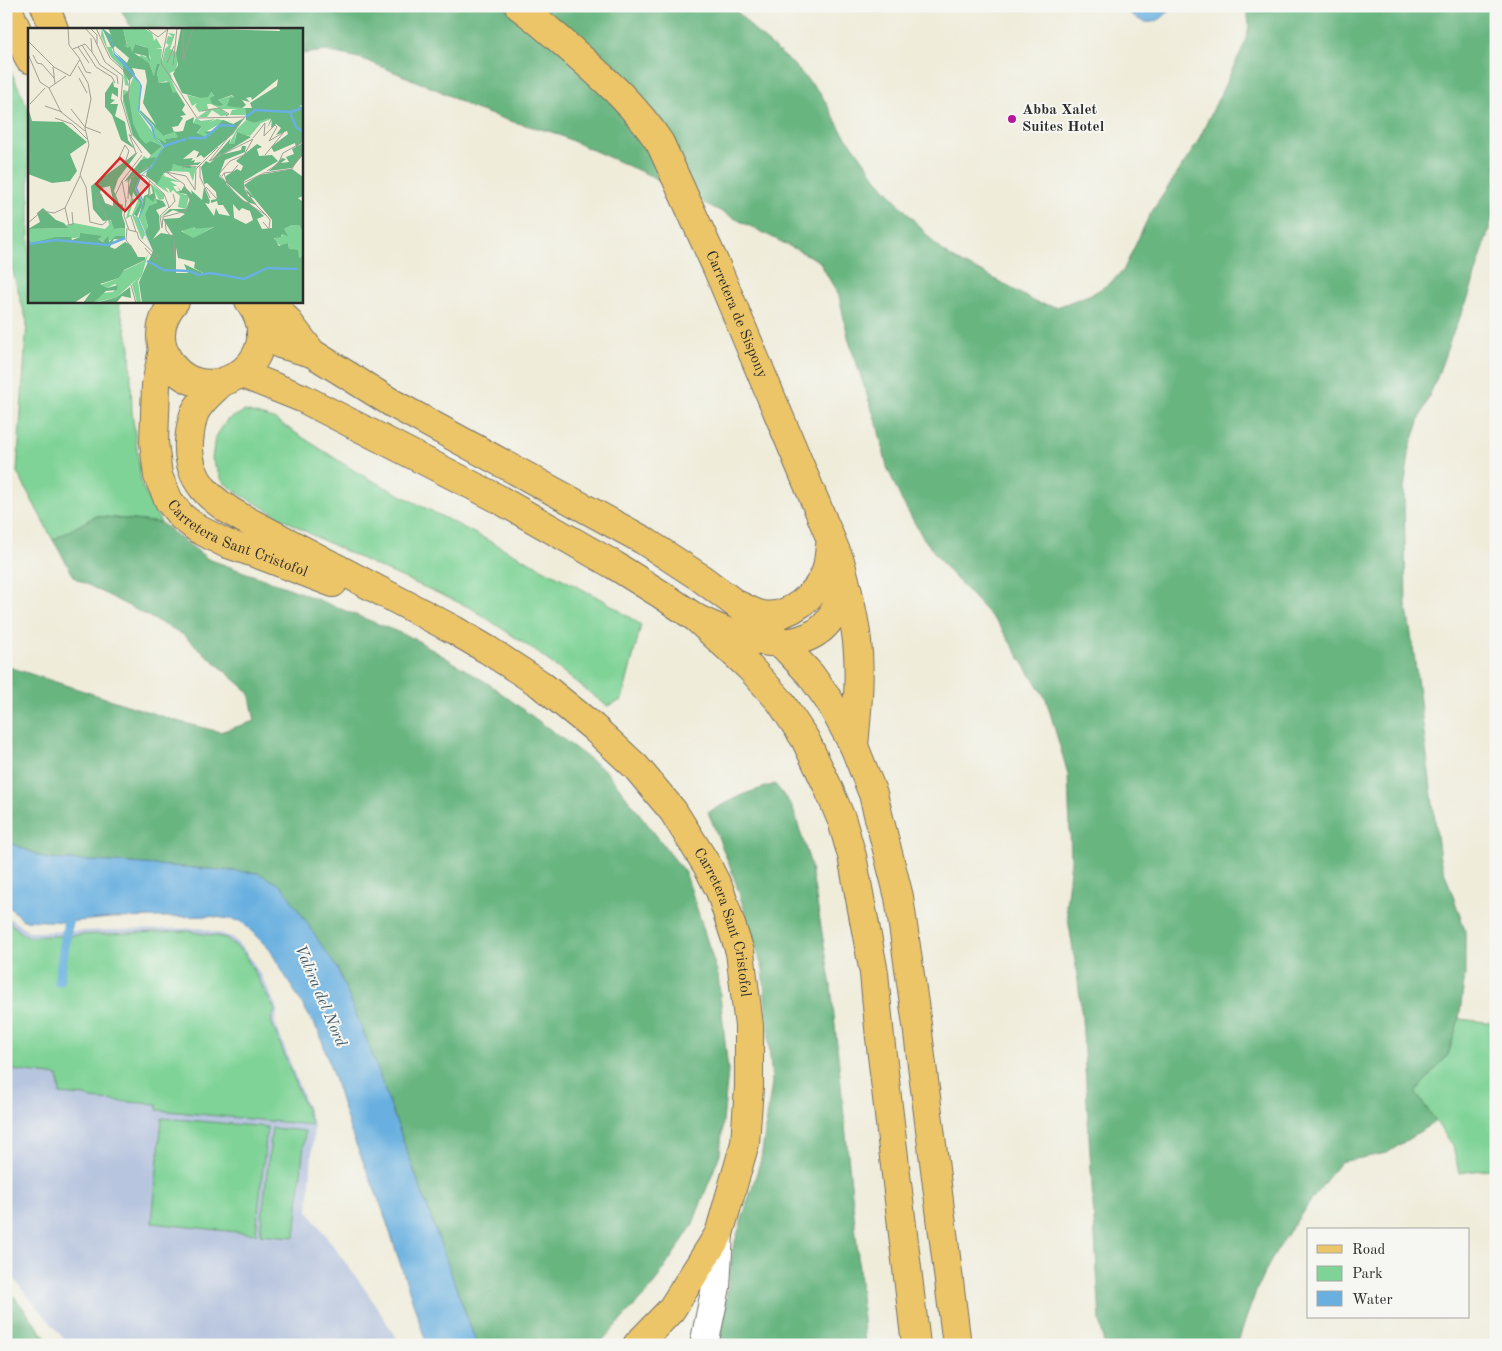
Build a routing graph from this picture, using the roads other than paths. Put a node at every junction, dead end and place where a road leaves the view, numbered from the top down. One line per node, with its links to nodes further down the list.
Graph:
1 (7, 6): 5 (main road)
2 (45, 6): 4 (main road)
3 (519, 6): 13 (main road, Carretera de Sispony)
4 (54, 28)
5 (28, 57)
6 (250, 302): 9 (main road)
7 (269, 302): 11 (main road)
8 (164, 308): 10 (main road, Carretera Sant Cristofol)
9 (261, 334): 11 (main road); 12 (main road, Carretera Sant Cristofol)
10 (163, 349): 12 (main road); 17 (main road, Carretera Sant Cristofol)
11 (312, 353): 15 (main road)
12 (231, 379): 16 (main road); 17 (main road, Carretera Sant Cristofol)
13 (831, 540): 14 (main road, Carretera de Sispony); 15 (main road)
14 (844, 574): 18 (main road); 19 (main road, Carretera de Sispony)
15 (738, 605): 18 (main road)
16 (696, 618): 18 (main road); 23 (main road)
17 (454, 630): 20 (main road, Carretera Sant Cristofol)
18 (783, 644): 19 (main road)
19 (854, 746): 24 (main road)
20 (719, 1234): 21 (main road, Carretera Sant Cristofol); 22 (street)
21 (637, 1345)
22 (704, 1345)
23 (916, 1345)
24 (957, 1345)

